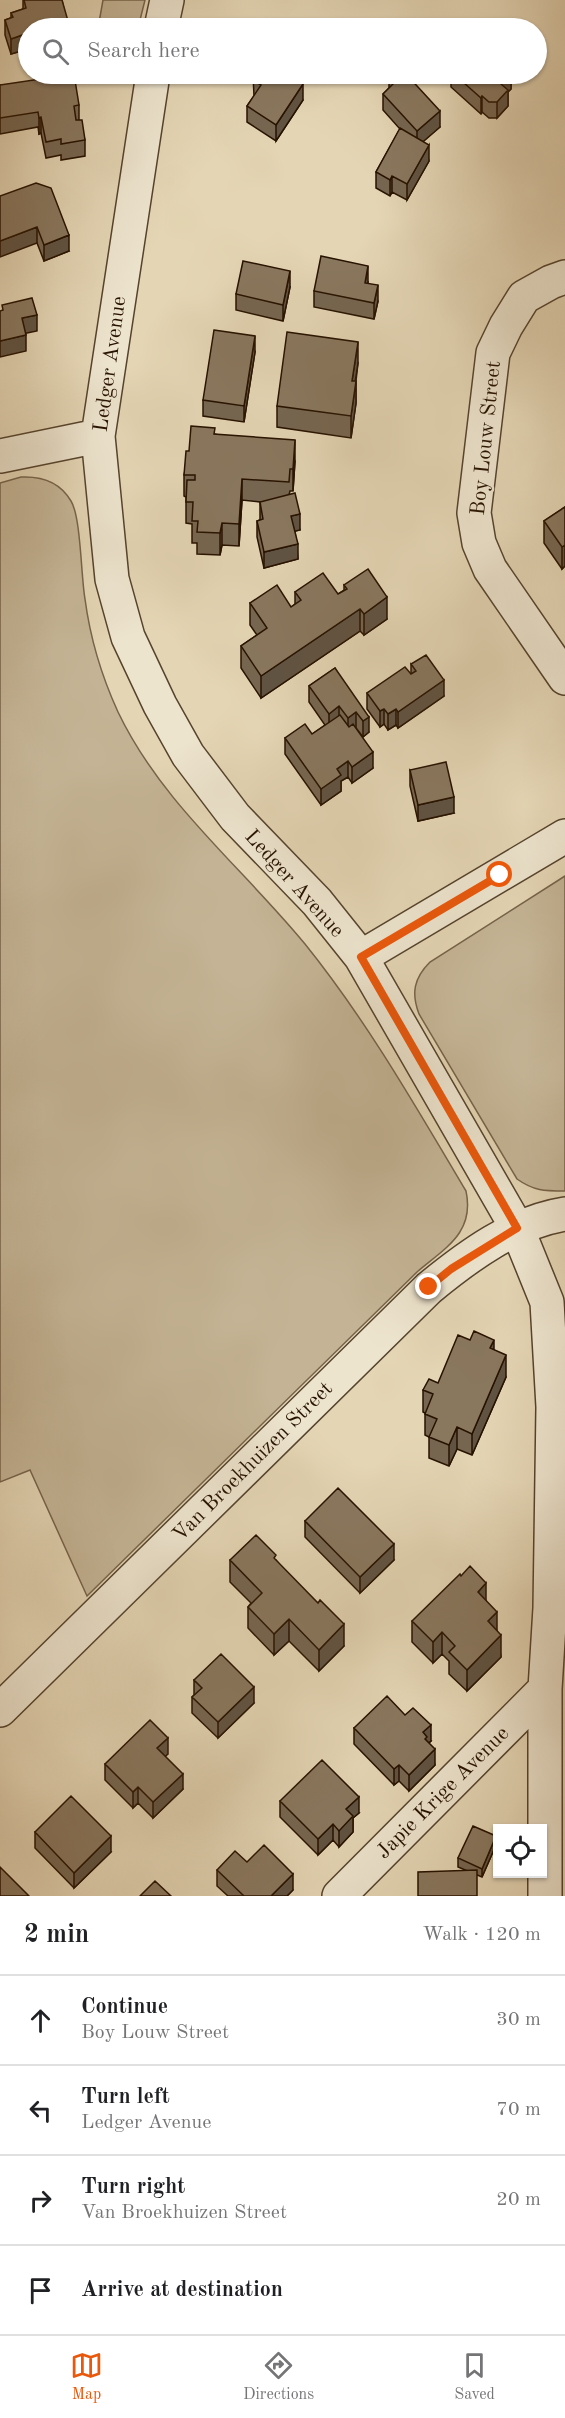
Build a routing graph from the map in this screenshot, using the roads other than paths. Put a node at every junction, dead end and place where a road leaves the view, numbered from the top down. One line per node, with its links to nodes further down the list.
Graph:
1 (167, 0): 2 (street)
2 (163, 18)
3 (151, 84): 5 (street, Ledger Avenue)
4 (565, 277): 7 (street, Boy Louw Street)
5 (98, 436): 6 (street); 9 (street, Ledger Avenue)
6 (0, 456)
7 (565, 678)
8 (565, 836): 9 (street)
9 (361, 957): 11 (street, Ledger Avenue)
10 (565, 1214): 11 (street, Van Broekhuizen Street)
11 (517, 1228): 12 (street, Ledger Avenue); 14 (street, Van Broekhuizen Street)
12 (557, 1607): 13 (street, Ledger Avenue)
13 (545, 1689): 15 (street, Japie Krige Avenue); 16 (street, Ledger Avenue)
14 (0, 1710)
15 (339, 1896)
16 (545, 1896)

